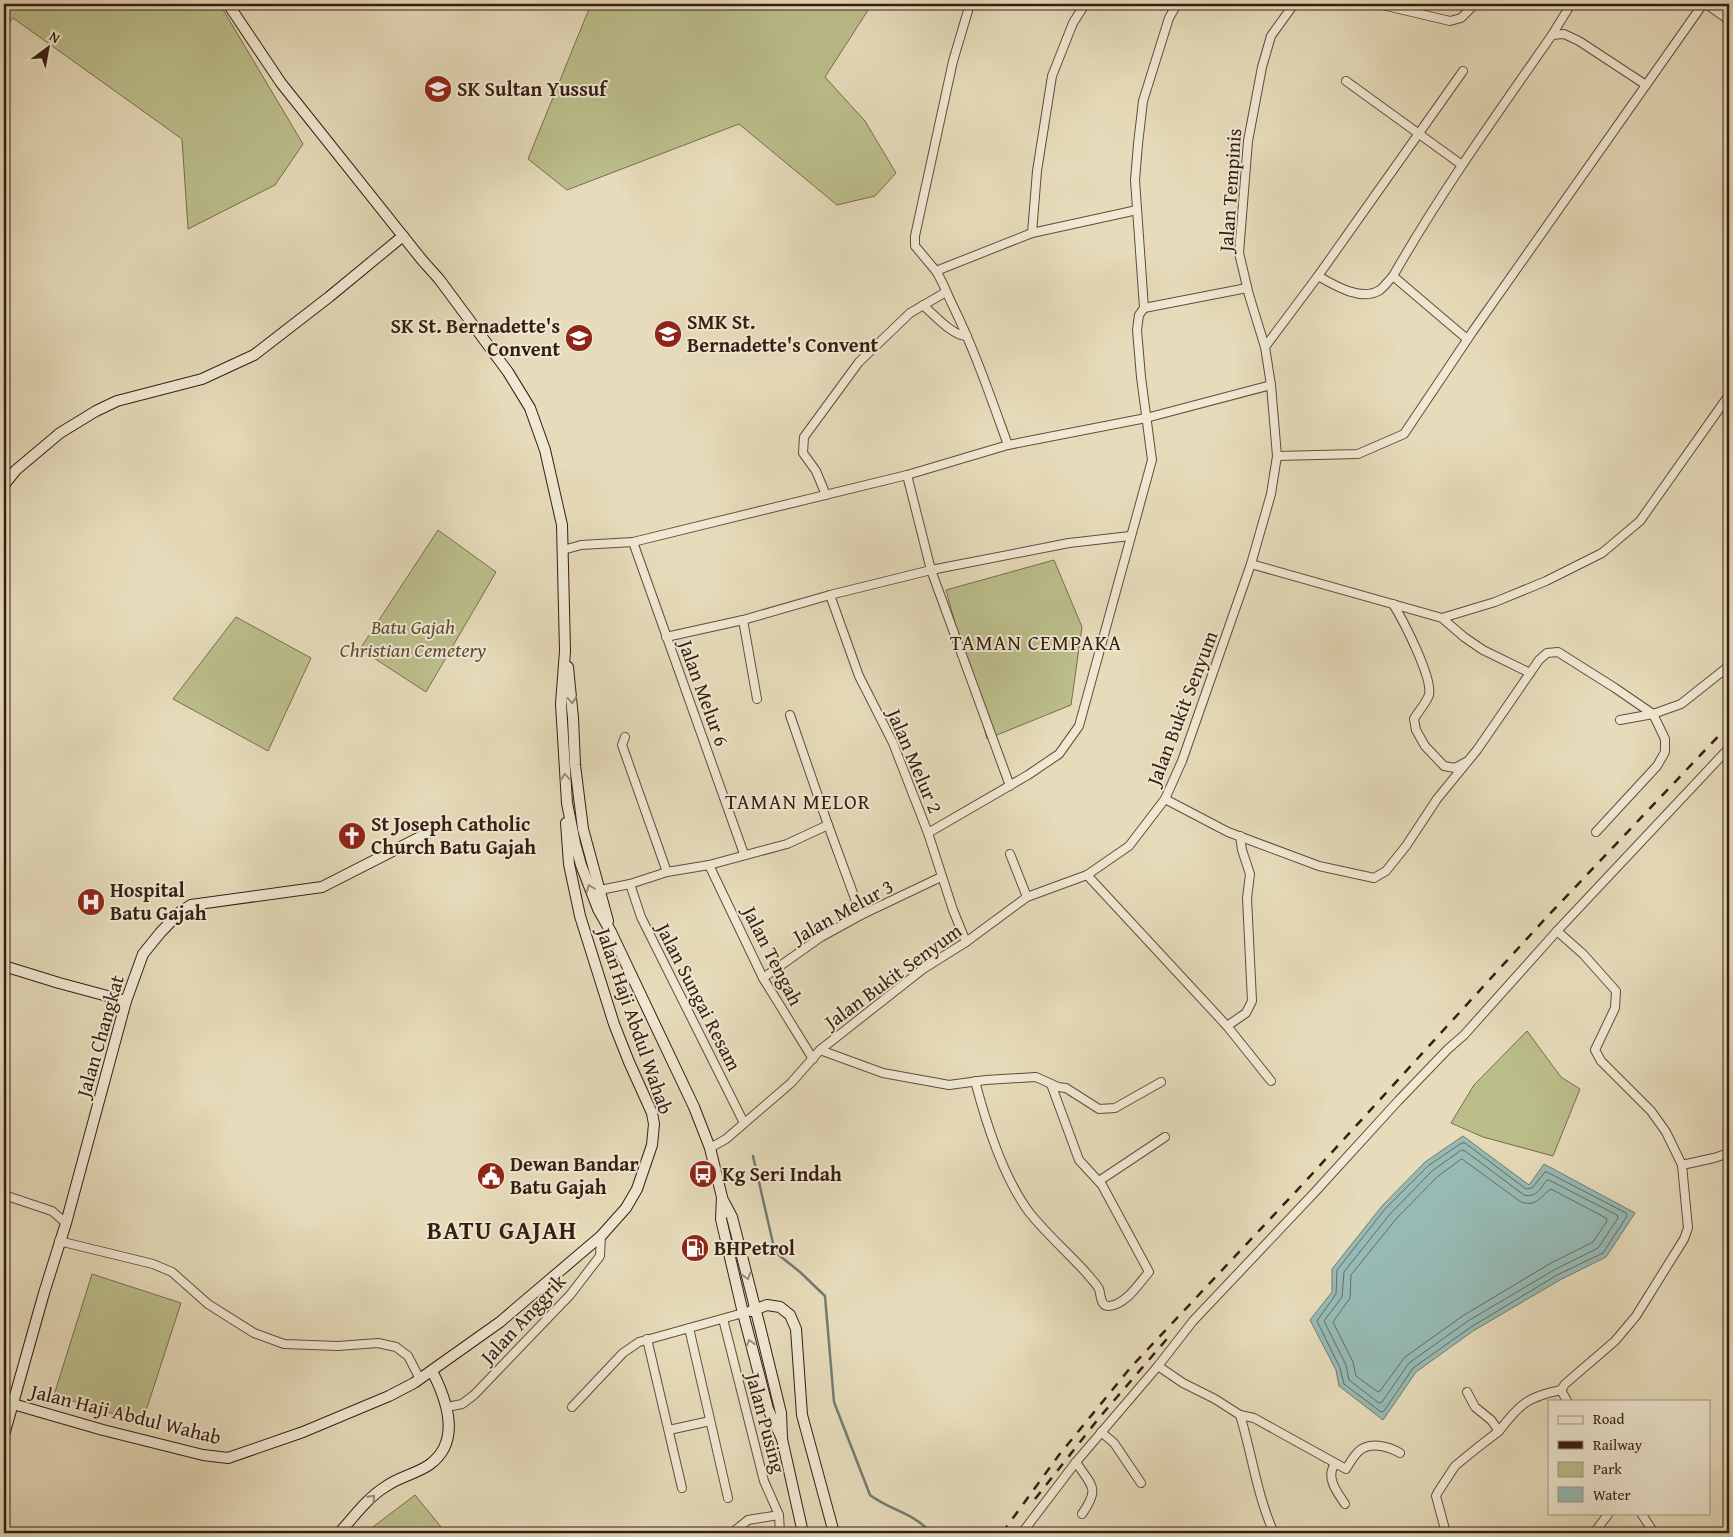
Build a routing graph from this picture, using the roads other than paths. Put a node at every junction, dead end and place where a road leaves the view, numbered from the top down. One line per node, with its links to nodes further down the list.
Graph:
1 (228, 4): 20 (street)
2 (970, 4): 21 (street)
3 (1085, 4): 19 (street)
4 (1177, 4): 18 (street)
5 (1294, 4): 24 (street, Jalan Tempinis)
6 (1378, 4): 10 (street)
7 (1475, 4): 10 (street)
8 (1570, 4): 12 (street)
9 (1704, 4): 11 (street); 15 (street)
10 (1389, 5)
11 (1729, 20)
12 (1552, 35): 15 (street); 17 (street)
13 (1463, 71): 16 (street)
14 (1346, 81): 16 (street)
15 (1646, 85): 29 (street)
16 (1418, 133): 17 (street); 22 (street)
17 (1462, 165): 23 (street)
18 (1137, 210): 19 (street); 27 (street)
19 (1032, 234): 21 (street)
20 (403, 236): 37 (street); 41 (street)
21 (936, 272): 25 (street)
22 (1318, 276): 23 (street); 30 (street)
23 (1393, 276): 29 (street)
24 (1247, 288): 27 (street); 30 (street, Jalan Tempinis)
25 (946, 292): 26 (street); 28 (street)
26 (923, 305): 28 (street); 38 (street)
27 (1144, 308): 33 (street)
28 (967, 336): 34 (street)
29 (1467, 339): 35 (street)
30 (1264, 347): 31 (street, Jalan Tempinis)
31 (1271, 386): 33 (street); 35 (street, Jalan Bukit Senyum)
32 (1729, 395): 47 (street)
33 (1146, 418): 34 (street); 39 (street)
34 (1008, 445): 36 (street)
35 (1277, 456): 42 (street, Jalan Bukit Senyum)
36 (907, 475): 38 (street); 43 (street)
37 (4, 485)
38 (826, 495): 40 (street)
39 (1130, 536): 43 (street); 61 (street)
40 (633, 542): 41 (street); 50 (street, Jalan Melur 6)
41 (563, 550): 51 (street)
42 (1252, 564): 45 (street); 62 (street, Jalan Bukit Senyum)
43 (930, 570): 44 (street); 61 (street)
44 (830, 595): 48 (street); 68 (street, Jalan Melur 2)
45 (1394, 604): 46 (street); 49 (street)
46 (1413, 609): 47 (street); 49 (street)
47 (1442, 618): 53 (street)
48 (742, 620): 50 (street); 54 (street)
49 (1406, 623): 60 (street)
50 (666, 637): 71 (street, Jalan Melur 6)
51 (566, 652): 63 (street, one-way to 51); 65 (street, one-way to 65)
52 (1729, 666): 55 (street)
53 (1530, 673): 55 (street); 60 (street)
54 (757, 699)
55 (1653, 714): 57 (street); 66 (street)
56 (790, 715): 64 (street)
57 (1620, 720)
58 (625, 737): 75 (street)
59 (1729, 748): 82 (street)
60 (1468, 762): 69 (street)
61 (1010, 786): 68 (street)
62 (1165, 799): 69 (street); 76 (street, Jalan Bukit Senyum)
63 (567, 803): 70 (street); 73 (street, Jalan Haji Abdul Wahab)
64 (828, 825): 71 (street); 81 (street)
65 (582, 829): 70 (street); 79 (street)
66 (1596, 832)
67 (428, 833): 87 (street, Jalan Changkat)
68 (928, 833): 77 (street, Jalan Melur 2)
69 (1240, 836): 88 (street)
70 (575, 842): 73 (street); 83 (street, one-way to 70)
71 (744, 854): 74 (street)
72 (1010, 854): 80 (street)
73 (569, 864): 104 (street, Jalan Haji Abdul Wahab)
74 (709, 865): 75 (street); 86 (street, Jalan Tengah)
75 (667, 872): 78 (street)
76 (1087, 876): 80 (street, Jalan Bukit Senyum); 88 (street)
77 (941, 877): 81 (street, Jalan Melur 3); 84 (street, Jalan Melur 2)
78 (630, 884): 79 (street); 95 (street, Jalan Sungai Resam)
79 (600, 890): 83 (street)
80 (1027, 897): 84 (street, Jalan Bukit Senyum)
81 (861, 915): 86 (street, Jalan Melur 3)
82 (1557, 931): 99 (street); 111 (street)
83 (611, 932): 97 (street)
84 (966, 942): 89 (street, Jalan Bukit Senyum)
85 (4, 966): 87 (street)
86 (763, 978): 90 (street, Jalan Tengah)
87 (126, 1002): 103 (street, Jalan Changkat)
88 (1227, 1026): 92 (street)
89 (820, 1050): 90 (street, Jalan Bukit Senyum); 91 (street)
90 (813, 1059): 95 (street, Jalan Bukit Senyum)
91 (975, 1081): 94 (street); 100 (street)
92 (1271, 1081)
93 (1161, 1082): 94 (street)
94 (1051, 1084): 100 (street)
95 (744, 1123): 97 (street, Jalan Bukit Senyum)
96 (1165, 1137): 100 (street)
97 (710, 1148): 102 (street)
98 (1729, 1153): 99 (street)
99 (1682, 1165): 114 (street)
100 (1098, 1181)
101 (4, 1195): 103 (street)
102 (722, 1197): 106 (street, one-way to 106); 107 (street)
103 (66, 1223): 105 (street, Jalan Changkat)
104 (601, 1236): 112 (street, Jalan Haji Abdul Wahab); 118 (street, Jalan Anggrik)
105 (59, 1241): 113 (street); 117 (street, Jalan Changkat)
106 (756, 1309): 107 (street); 126 (street); 143 (street)
107 (742, 1313): 108 (street); 126 (street, one-way to 107)
108 (723, 1319): 109 (street); 137 (street, Jalan Pusing)
109 (689, 1328): 110 (street); 121 (street)
110 (647, 1340): 119 (street); 122 (street)
111 (1158, 1366): 120 (street); 124 (street)
112 (432, 1371): 113 (street, Jalan Haji Abdul Wahab); 118 (street)
113 (420, 1379): 117 (street, Jalan Haji Abdul Wahab)
114 (1560, 1390): 116 (street); 123 (street)
115 (1466, 1392): 123 (street)
116 (1566, 1400)
117 (13, 1404): 125 (street, Jalan Changkat)
118 (447, 1407): 139 (street, one-way to 118)
119 (572, 1407)
120 (1240, 1415): 129 (street); 145 (street)
121 (710, 1421): 122 (street); 132 (street)
122 (669, 1430): 131 (street)
123 (1499, 1431): 138 (street)
124 (1101, 1432): 128 (street); 130 (street)
125 (4, 1434)
126 (782, 1439): 142 (street)
127 (1400, 1453): 129 (street)
128 (1076, 1462): 134 (street); 144 (street)
129 (1335, 1464): 133 (street)
130 (1141, 1483)
131 (682, 1488)
132 (728, 1498)
133 (1345, 1504)
134 (1082, 1514)
135 (1608, 1514): 146 (street)
136 (1643, 1514): 147 (street)
137 (779, 1515): 140 (street); 141 (street, Jalan Pusing)
138 (1443, 1532)
139 (339, 1533)
140 (732, 1533)
141 (780, 1533)
142 (803, 1533)
143 (834, 1533)
144 (1022, 1533)
145 (1274, 1533)
146 (1594, 1533)
147 (1654, 1533)

